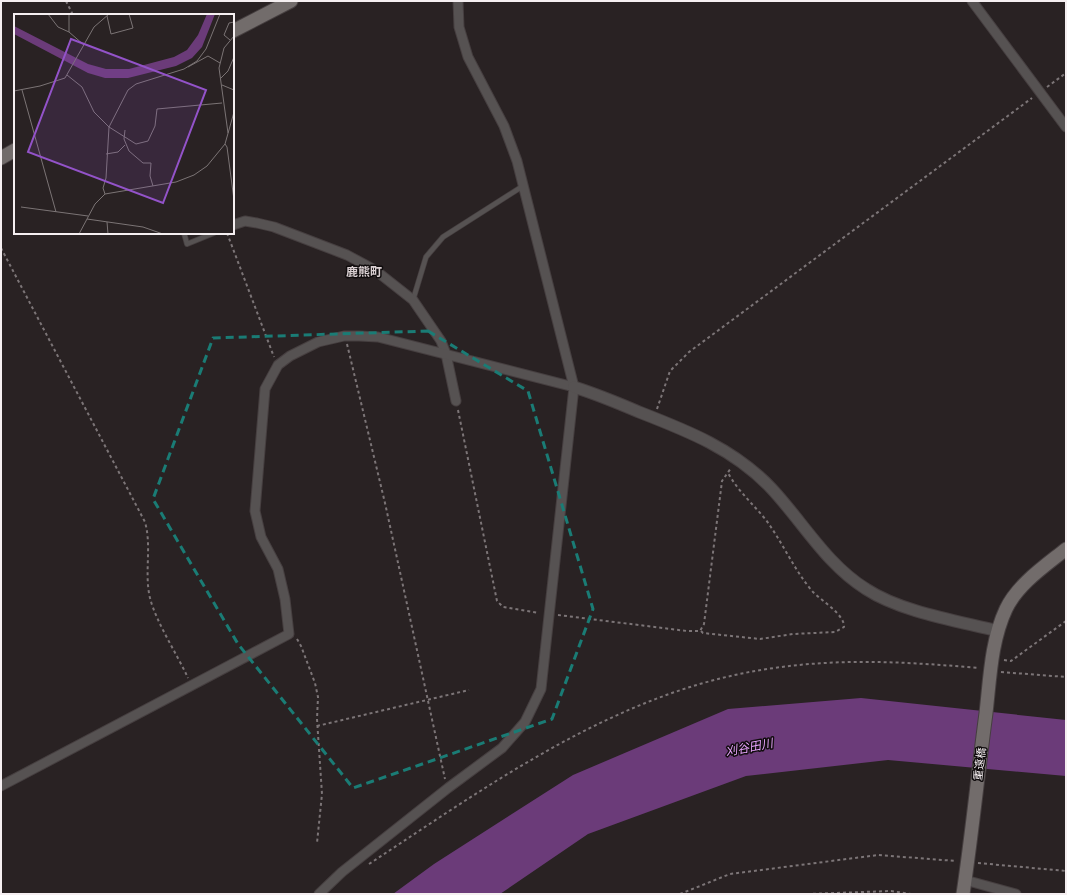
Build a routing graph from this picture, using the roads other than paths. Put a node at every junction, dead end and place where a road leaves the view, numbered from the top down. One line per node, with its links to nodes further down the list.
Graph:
1 (291, 1): 4 (main road)
2 (458, 1): 8 (street)
3 (972, 1): 5 (street)
4 (234, 31)
5 (1066, 127)
6 (14, 151): 7 (main road)
7 (1, 158)
8 (523, 186): 12 (lane); 14 (street)
9 (234, 225): 12 (street)
10 (184, 234): 11 (lane)
11 (212, 234)
12 (413, 300): 13 (street)
13 (446, 354): 14 (street); 15 (street); 18 (street)
14 (574, 387): 17 (street); 20 (street)
15 (456, 401)
16 (1066, 549): 17 (main road, 重遠橋)
17 (998, 632): 19 (main road, 重遠橋)
18 (1, 786)
19 (965, 880): 21 (main road, 重遠橋); 22 (street)
20 (319, 894)
21 (964, 894)
22 (1016, 894)

